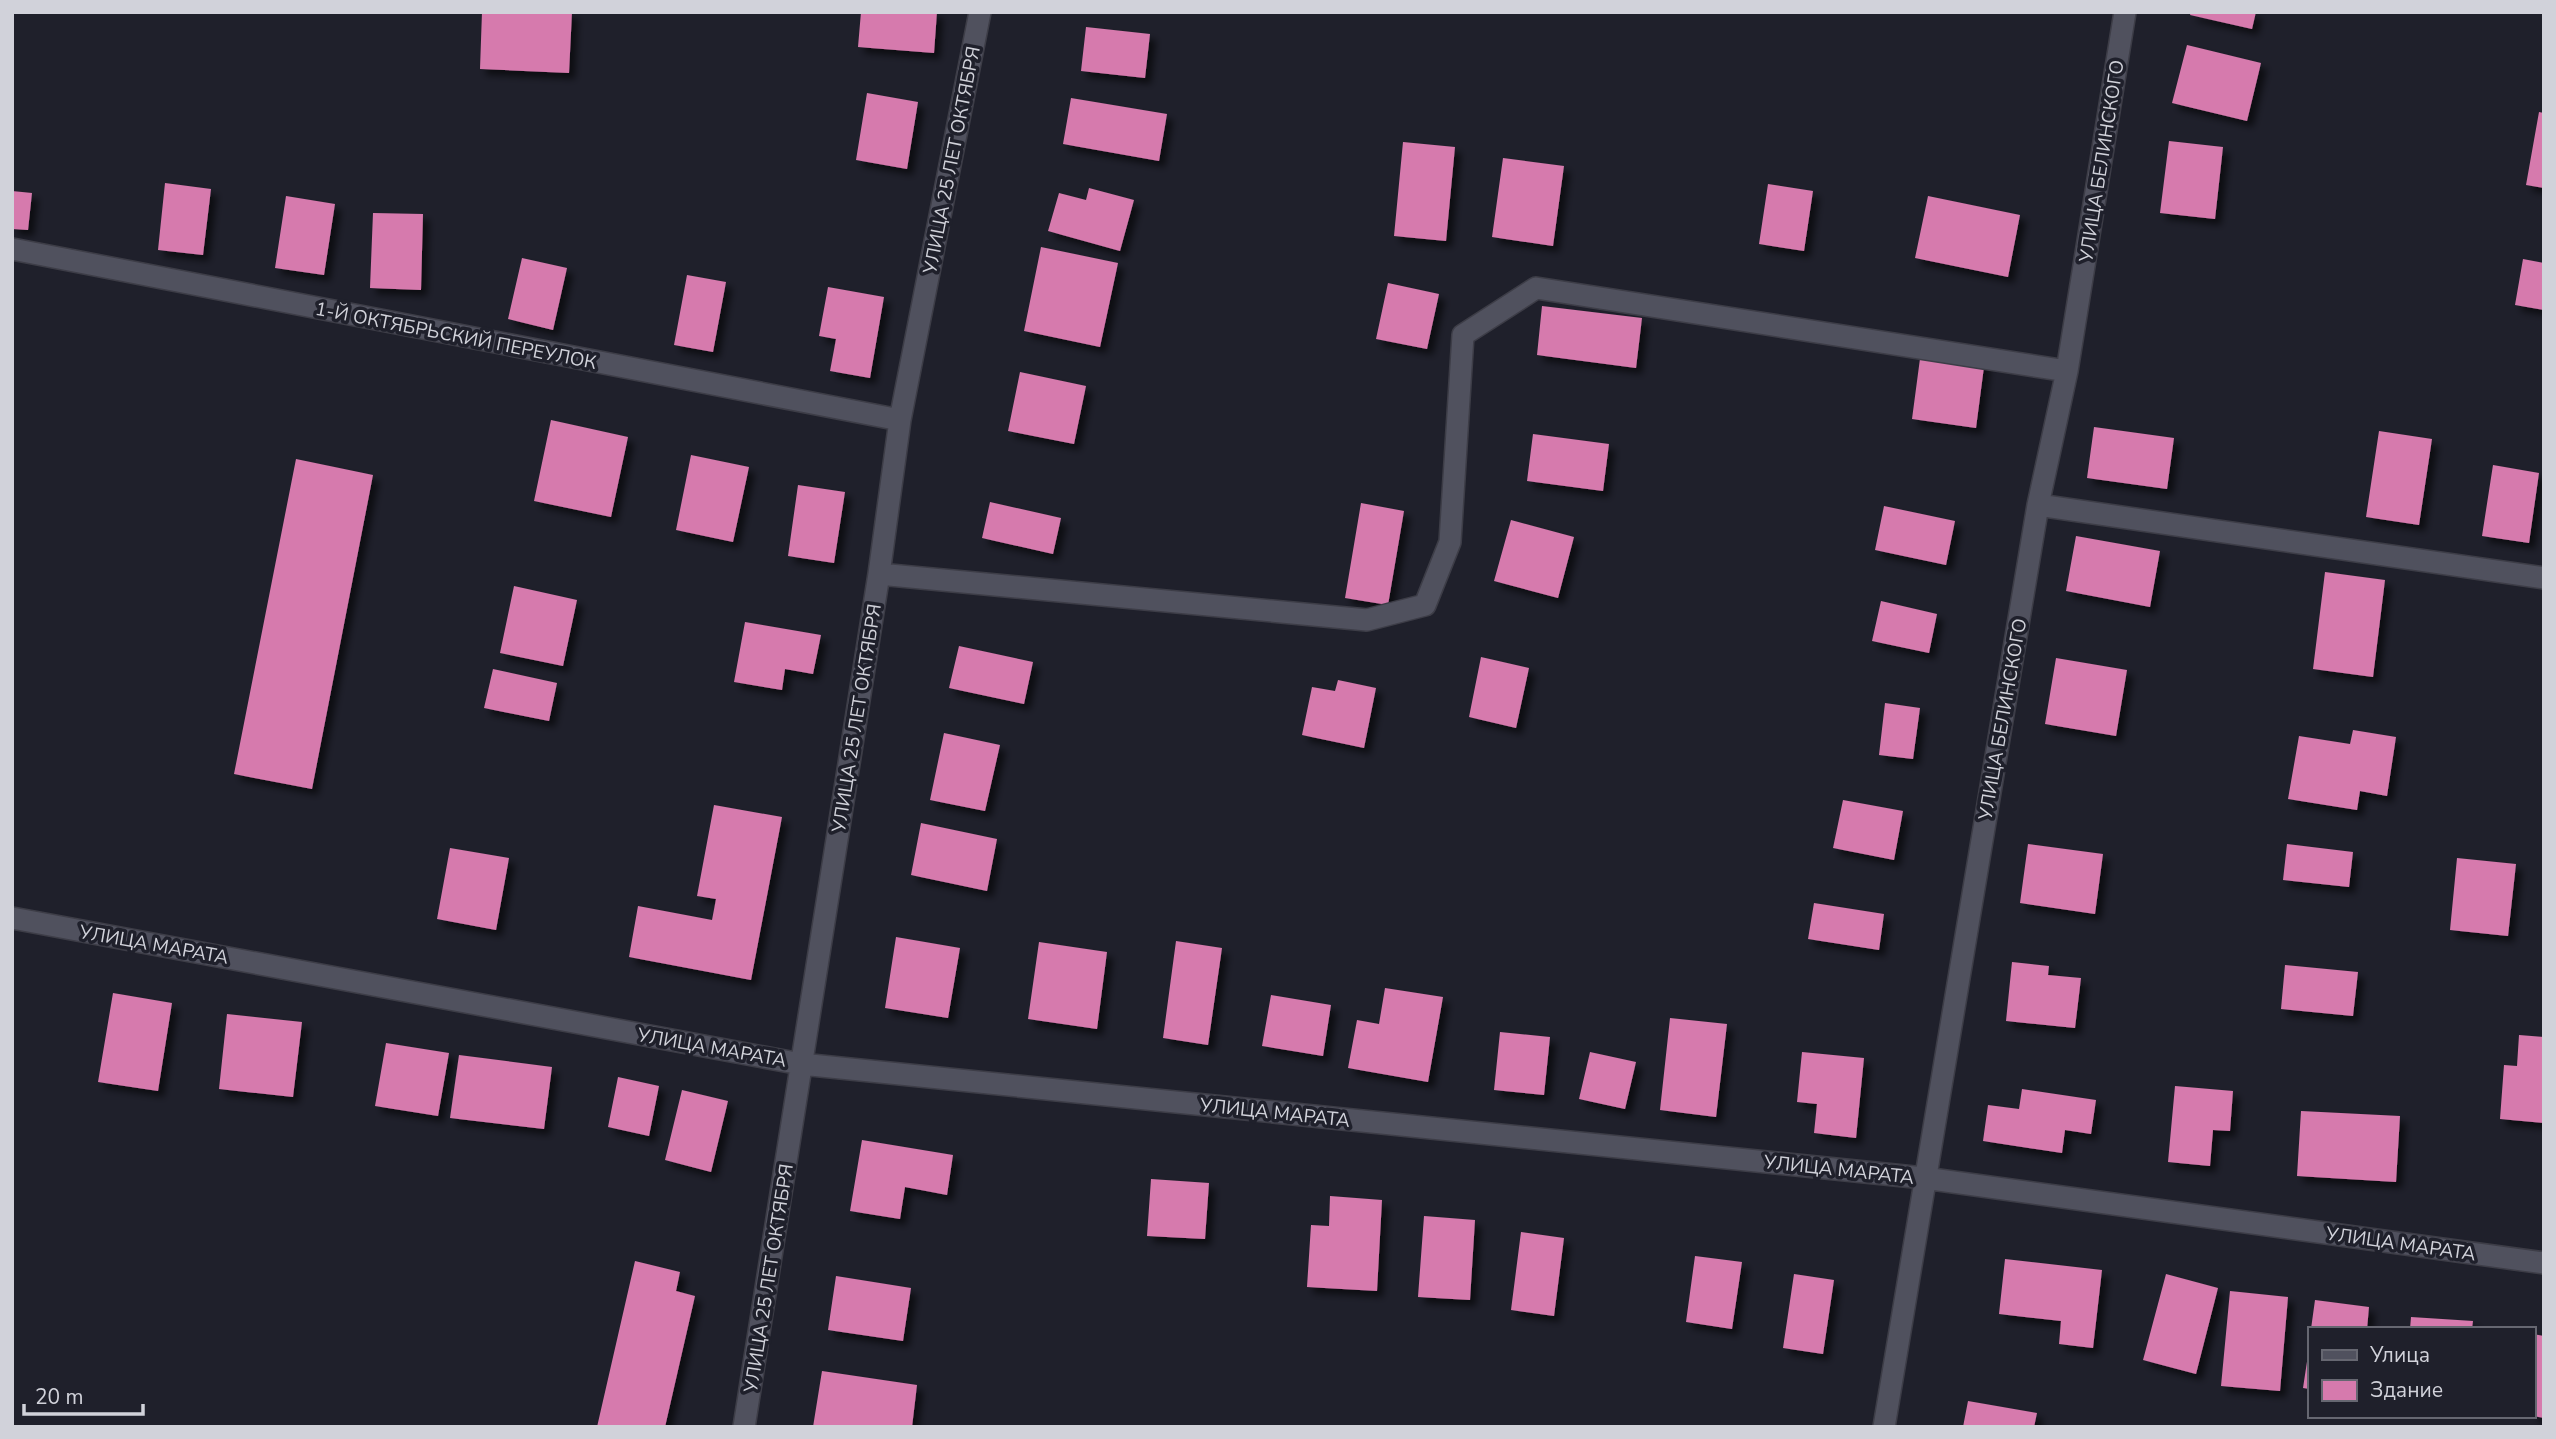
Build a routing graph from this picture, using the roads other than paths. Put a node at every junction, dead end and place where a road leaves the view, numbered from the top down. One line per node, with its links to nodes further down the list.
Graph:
1 (981, 12): 5 (street, УЛИЦА 25 ЛЕТ ОКТЯБРЯ)
2 (2125, 12): 4 (street, УЛИЦА БЕЛИНСКОГО)
3 (12, 249): 5 (street, 1-Й ОКТЯБРЬСКИЙ ПЕРЕУЛОК)
4 (2067, 371): 6 (street, УЛИЦА БЕЛИНСКОГО); 7 (street)
5 (900, 420): 7 (street, УЛИЦА 25 ЛЕТ ОКТЯБРЯ)
6 (2038, 505): 8 (street); 11 (street, УЛИЦА БЕЛИНСКОГО)
7 (879, 574): 10 (street, УЛИЦА 25 ЛЕТ ОКТЯБРЯ)
8 (2544, 578)
9 (12, 918): 10 (street, УЛИЦА МАРАТА)
10 (801, 1064): 11 (street, УЛИЦА МАРАТА); 13 (street, УЛИЦА 25 ЛЕТ ОКТЯБРЯ)
11 (1924, 1178): 12 (street, УЛИЦА МАРАТА); 14 (street, УЛИЦА БЕЛИНСКОГО)
12 (2544, 1263)
13 (744, 1427)
14 (1884, 1427)

